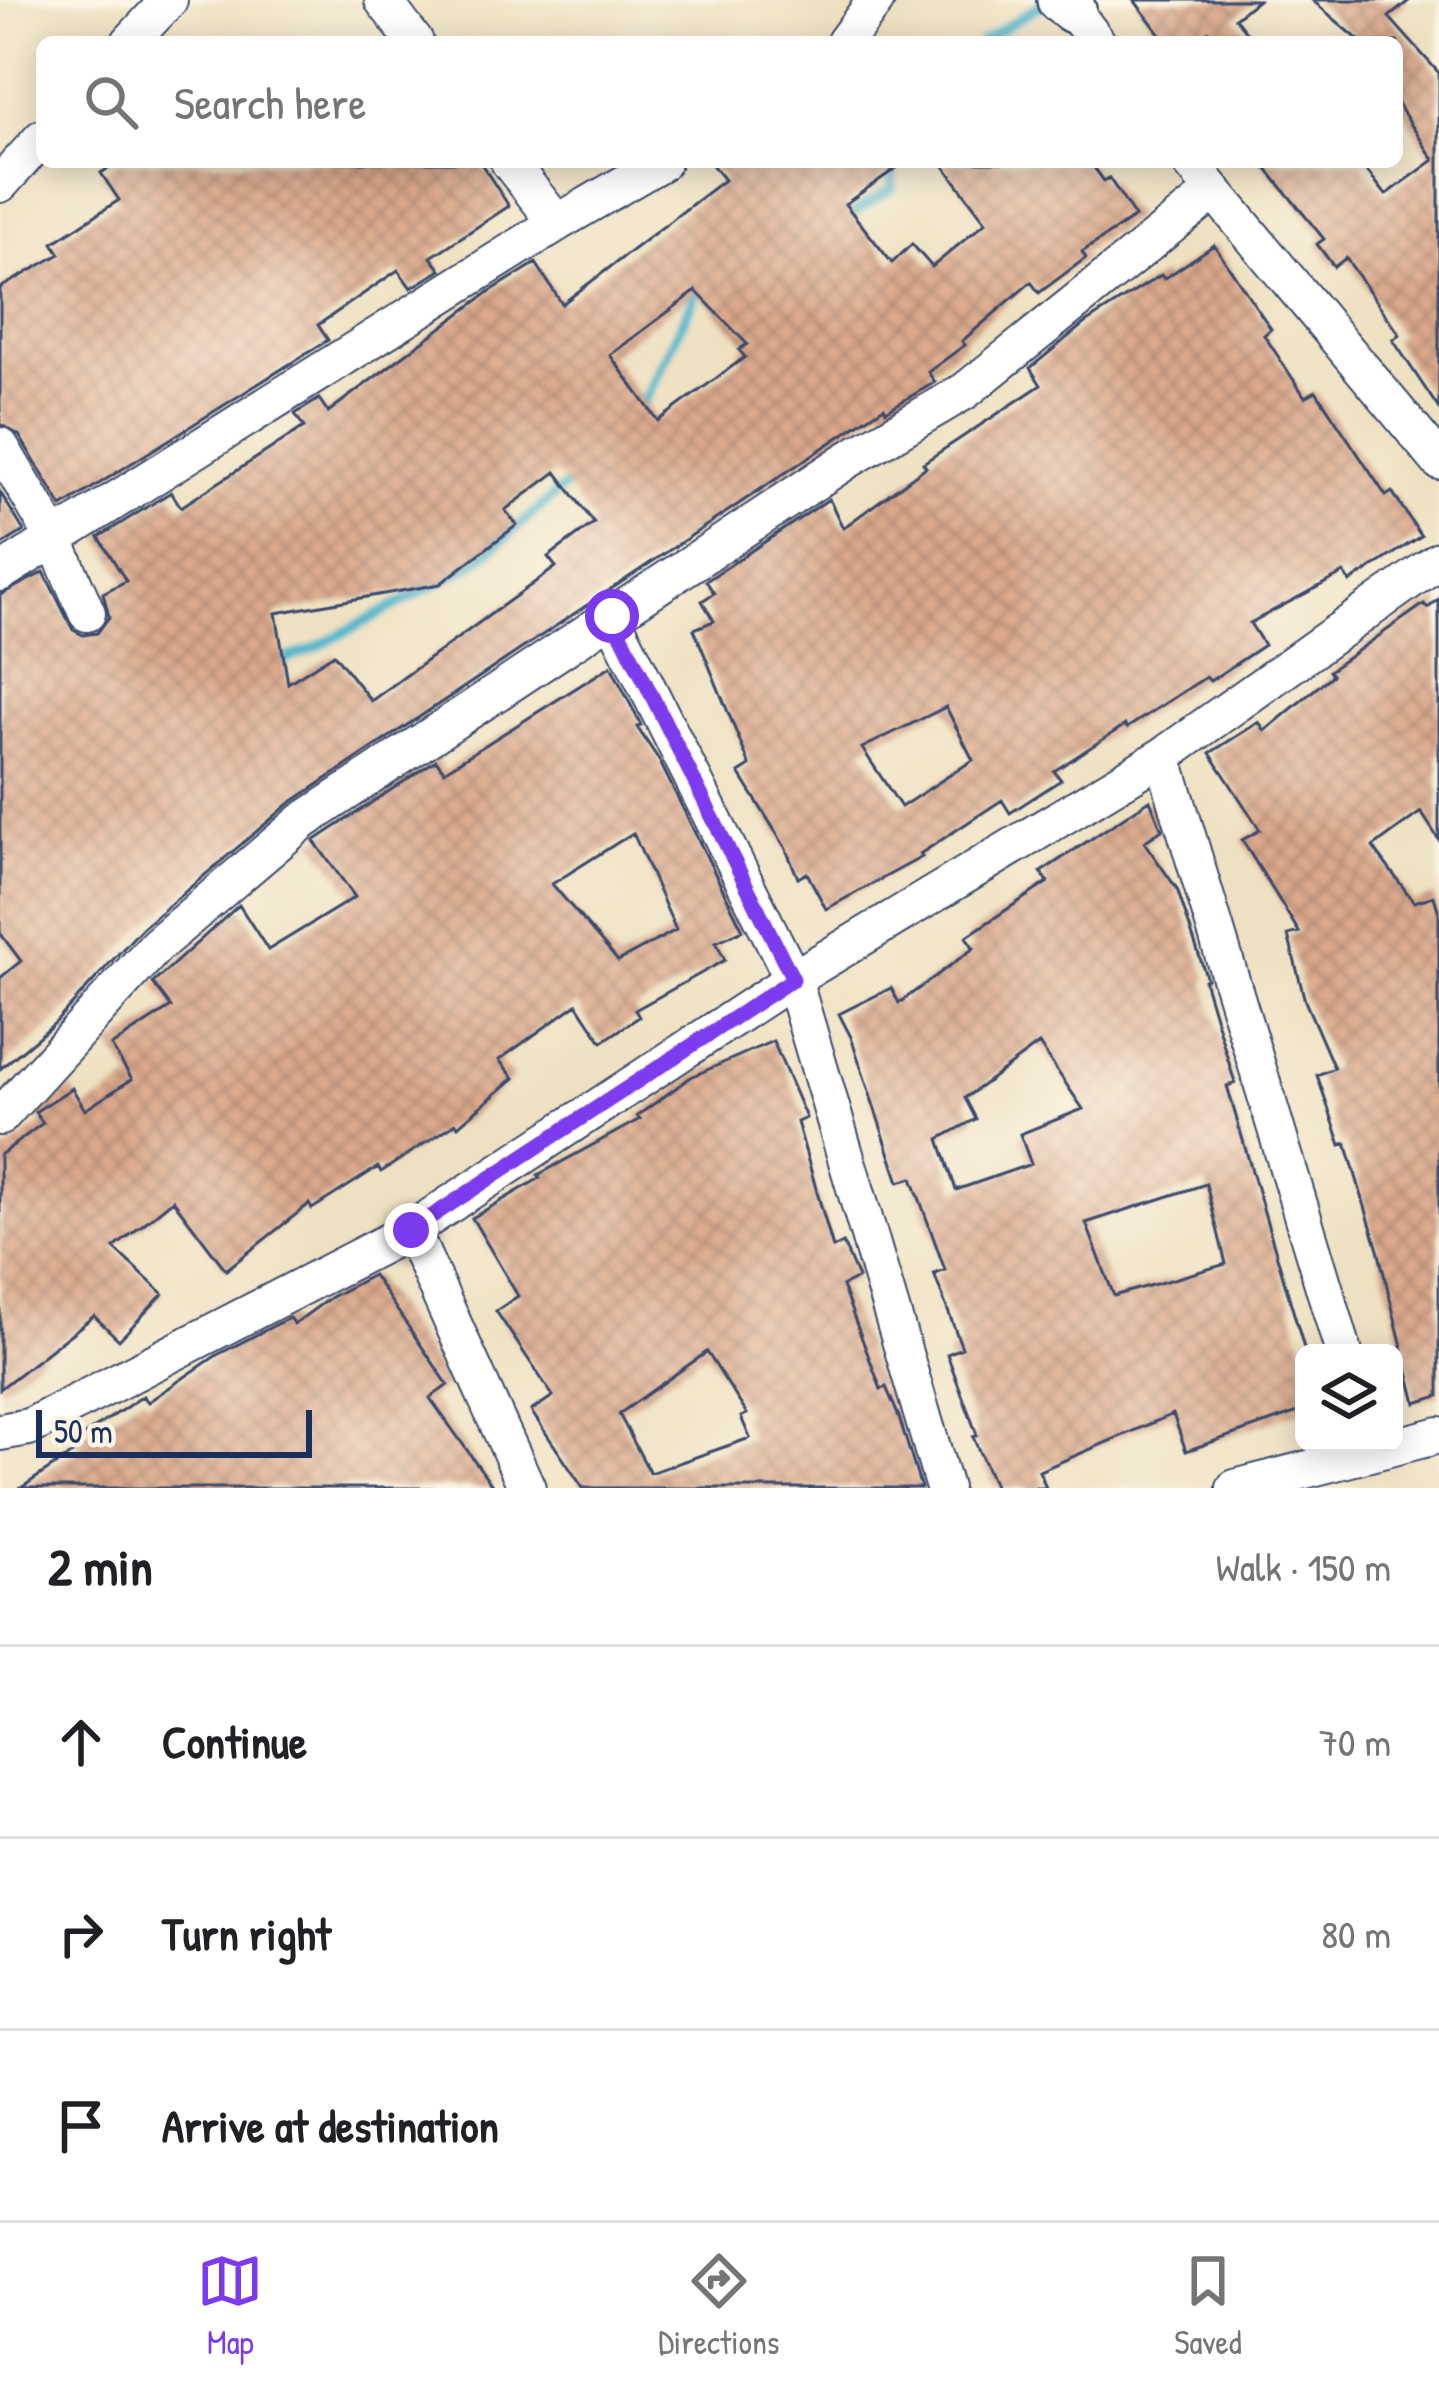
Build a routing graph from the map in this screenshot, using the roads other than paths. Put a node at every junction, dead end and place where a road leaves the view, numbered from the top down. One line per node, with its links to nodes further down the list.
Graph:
1 (169, 0): 4 (street)
2 (383, 0): 5 (street)
3 (876, 0): 6 (street)
4 (136, 36)
5 (411, 36)
6 (849, 36)
7 (36, 145): 11 (street)
8 (514, 168): 13 (street)
9 (652, 168): 13 (street)
10 (1195, 168): 12 (street)
11 (0, 184)
12 (1213, 192): 15 (street); 20 (street)
13 (556, 224): 16 (street)
14 (0, 446): 16 (street)
15 (1439, 461)
16 (53, 536): 18 (street); 19 (street)
17 (1439, 560): 21 (street)
18 (0, 573)
19 (87, 613)
20 (612, 616): 22 (street); 23 (street)
21 (1163, 756): 22 (street); 25 (street)
22 (793, 979): 24 (street); 30 (street)
23 (0, 1118)
24 (411, 1230): 26 (street); 29 (street)
25 (1341, 1344)
26 (0, 1432)
27 (1439, 1435): 28 (street)
28 (1377, 1461): 31 (street)
29 (527, 1488)
30 (944, 1488)
31 (1235, 1488)

